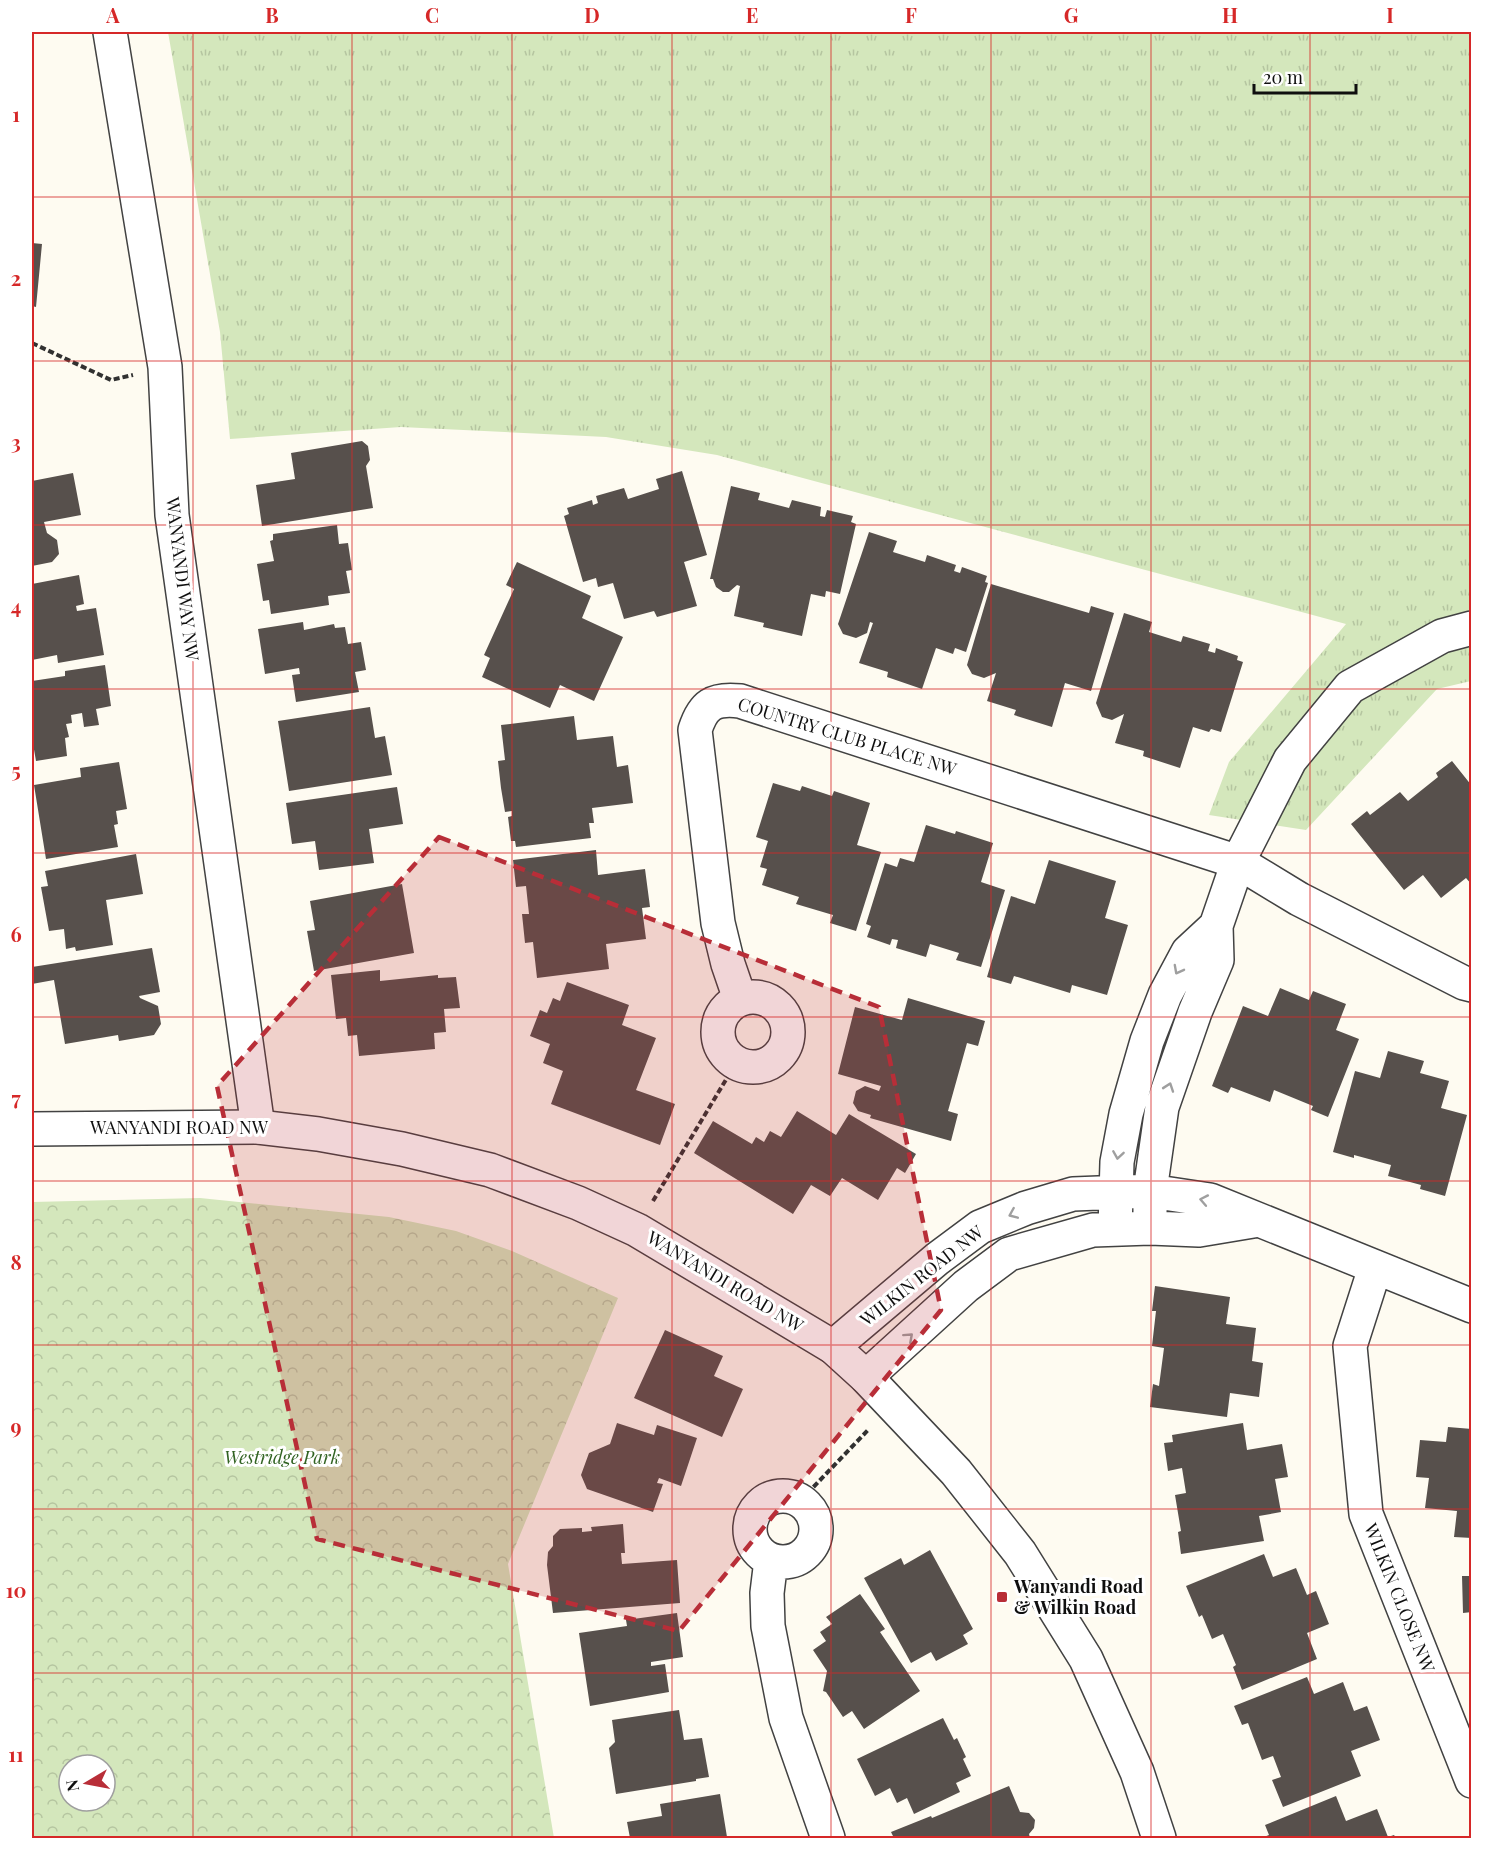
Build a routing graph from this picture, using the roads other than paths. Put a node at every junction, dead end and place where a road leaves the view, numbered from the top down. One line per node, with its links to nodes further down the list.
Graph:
1 (110, 32): 7 (street, WANYANDI WAY NW)
2 (1472, 628): 3 (street)
3 (1238, 862): 4 (street); 5 (street, COUNTRY CLUB PLACE NW); 6 (street, COUNTRY CLUB PLACE NW)
4 (1216, 926): 9 (street, one-way to 4); 10 (street, one-way to 10)
5 (1472, 985)
6 (740, 999): 6 (street)
7 (258, 1126): 8 (street, WANYANDI ROAD NW); 16 (street, WANYANDI ROAD NW)
8 (32, 1129)
9 (1149, 1191): 10 (street, WILKIN ROAD NW); 11 (street, WILKIN ROAD NW, one-way to 9); 12 (street)
10 (1115, 1192): 13 (street); 16 (street, WILKIN ROAD NW, one-way to 16)
11 (1259, 1220): 12 (street, WILKIN ROAD NW); 14 (street, WILKIN ROAD NW)
12 (1150, 1228): 13 (street, WILKIN ROAD NW)
13 (1115, 1229): 17 (street, WILKIN ROAD NW, one-way to 13)
14 (1375, 1269): 15 (street, WILKIN ROAD NW); 19 (street, WILKIN CLOSE NW)
15 (1472, 1306)
16 (833, 1347): 17 (street, WANYANDI ROAD NW)
17 (866, 1377): 21 (street, WANYANDI ROAD NW)
18 (771, 1560): 18 (street); 20 (street)
19 (1472, 1781)
20 (828, 1839)
21 (1159, 1839)

